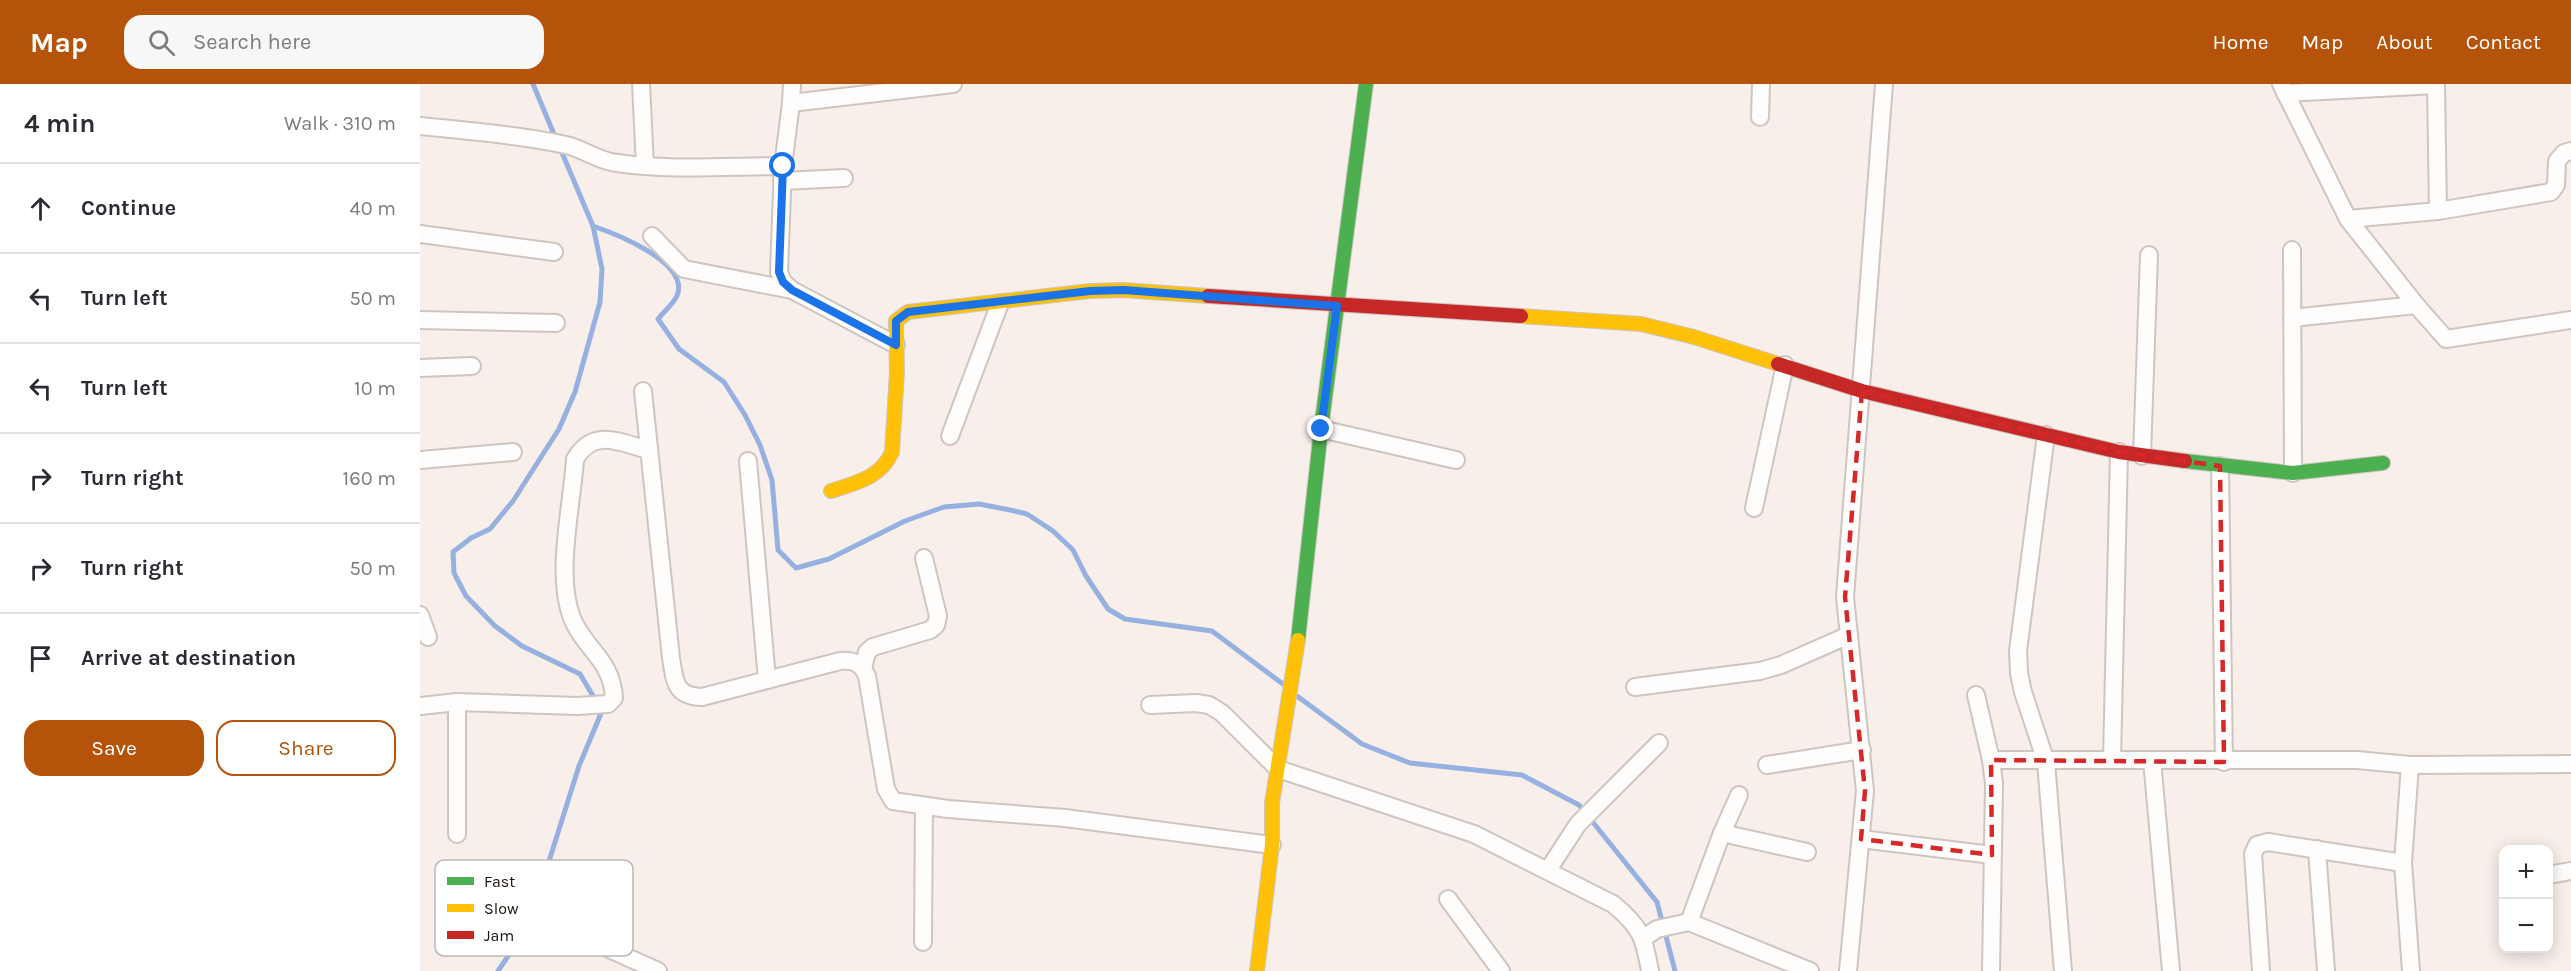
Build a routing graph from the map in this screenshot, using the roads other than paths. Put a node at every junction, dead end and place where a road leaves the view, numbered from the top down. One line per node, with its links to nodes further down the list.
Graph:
1 (641, 84): 13 (street)
2 (792, 84): 9 (street)
3 (952, 84): 9 (street)
4 (1366, 84): 26 (street)
5 (1761, 84): 10 (street)
6 (1884, 84): 36 (street)
7 (2436, 84): 8 (street); 16 (street)
8 (2283, 88): 17 (street)
9 (791, 103): 14 (street)
10 (1760, 117)
11 (420, 126): 13 (street)
12 (2571, 151): 16 (street)
13 (645, 166): 14 (street)
14 (782, 173): 15 (street); 23 (street)
15 (844, 178)
16 (2438, 211): 17 (street)
17 (2348, 219): 25 (street)
18 (420, 234): 21 (street)
19 (652, 236): 23 (street)
20 (2292, 250): 27 (street)
21 (554, 252)
22 (2149, 255): 43 (street)
23 (792, 290): 31 (street)
24 (1000, 303): 26 (street); 31 (street); 39 (street)
25 (2416, 305): 27 (street); 29 (street)
26 (1337, 306): 32 (street); 37 (street)
27 (2292, 318): 49 (street)
28 (420, 320): 30 (street)
29 (2571, 320)
30 (556, 323)
31 (896, 345): 50 (street)
32 (1785, 365): 36 (street); 51 (street)
33 (472, 366): 34 (street)
34 (420, 368)
35 (643, 391): 40 (street)
36 (1862, 391): 38 (street); 54 (street)
37 (1321, 429): 45 (street); 73 (street)
38 (2046, 435): 42 (street); 68 (street)
39 (950, 436)
40 (649, 450): 57 (street); 60 (street)
41 (513, 452): 44 (street)
42 (2119, 452): 43 (street); 66 (street)
43 (2142, 456): 48 (street)
44 (420, 460)
45 (1456, 460)
46 (748, 461): 57 (street)
47 (2384, 463): 49 (street)
48 (2220, 466): 49 (street); 69 (street)
49 (2293, 473)
50 (831, 491)
51 (1754, 508)
52 (924, 558): 56 (street)
53 (420, 615): 55 (street)
54 (1849, 634): 58 (street); 64 (street)
55 (428, 637)
56 (863, 668): 57 (street); 75 (street)
57 (767, 680)
58 (1635, 687)
59 (1976, 695): 65 (street)
60 (457, 702): 62 (street); 77 (street)
61 (1150, 705): 73 (street)
62 (420, 706)
63 (1659, 743): 84 (street)
64 (1862, 750): 71 (street); 78 (street)
65 (1991, 760): 68 (street); 82 (street)
66 (2112, 760): 67 (street); 68 (street)
67 (2152, 760): 69 (street); 100 (street)
68 (2046, 762): 99 (street)
69 (2224, 762): 72 (street)
70 (2571, 764): 72 (street)
71 (1767, 765)
72 (2410, 765): 83 (street)
73 (1278, 769): 79 (street); 84 (street)
74 (1739, 795): 76 (street)
75 (924, 806): 79 (street); 90 (street)
76 (1722, 833): 81 (street); 88 (street)
77 (457, 834)
78 (1861, 839): 82 (street); 97 (street)
79 (1261, 848): 93 (street)
80 (2317, 849): 83 (street); 101 (street); 102 (street)
81 (1807, 852)
82 (1992, 855): 98 (street)
83 (2403, 863): 103 (street)
84 (1548, 870): 89 (street)
85 (2571, 871): 86 (street)
86 (2553, 874)
87 (1448, 899): 94 (street)
88 (1683, 922): 89 (street); 96 (street)
89 (1650, 933): 95 (street)
90 (924, 942)
91 (625, 956): 92 (street)
92 (658, 971)
93 (1257, 971)
94 (1501, 971)
95 (1650, 971)
96 (1810, 971)
97 (1848, 971)
98 (1991, 971)
99 (2063, 971)
100 (2171, 971)
101 (2261, 971)
102 (2326, 971)
103 (2411, 971)

